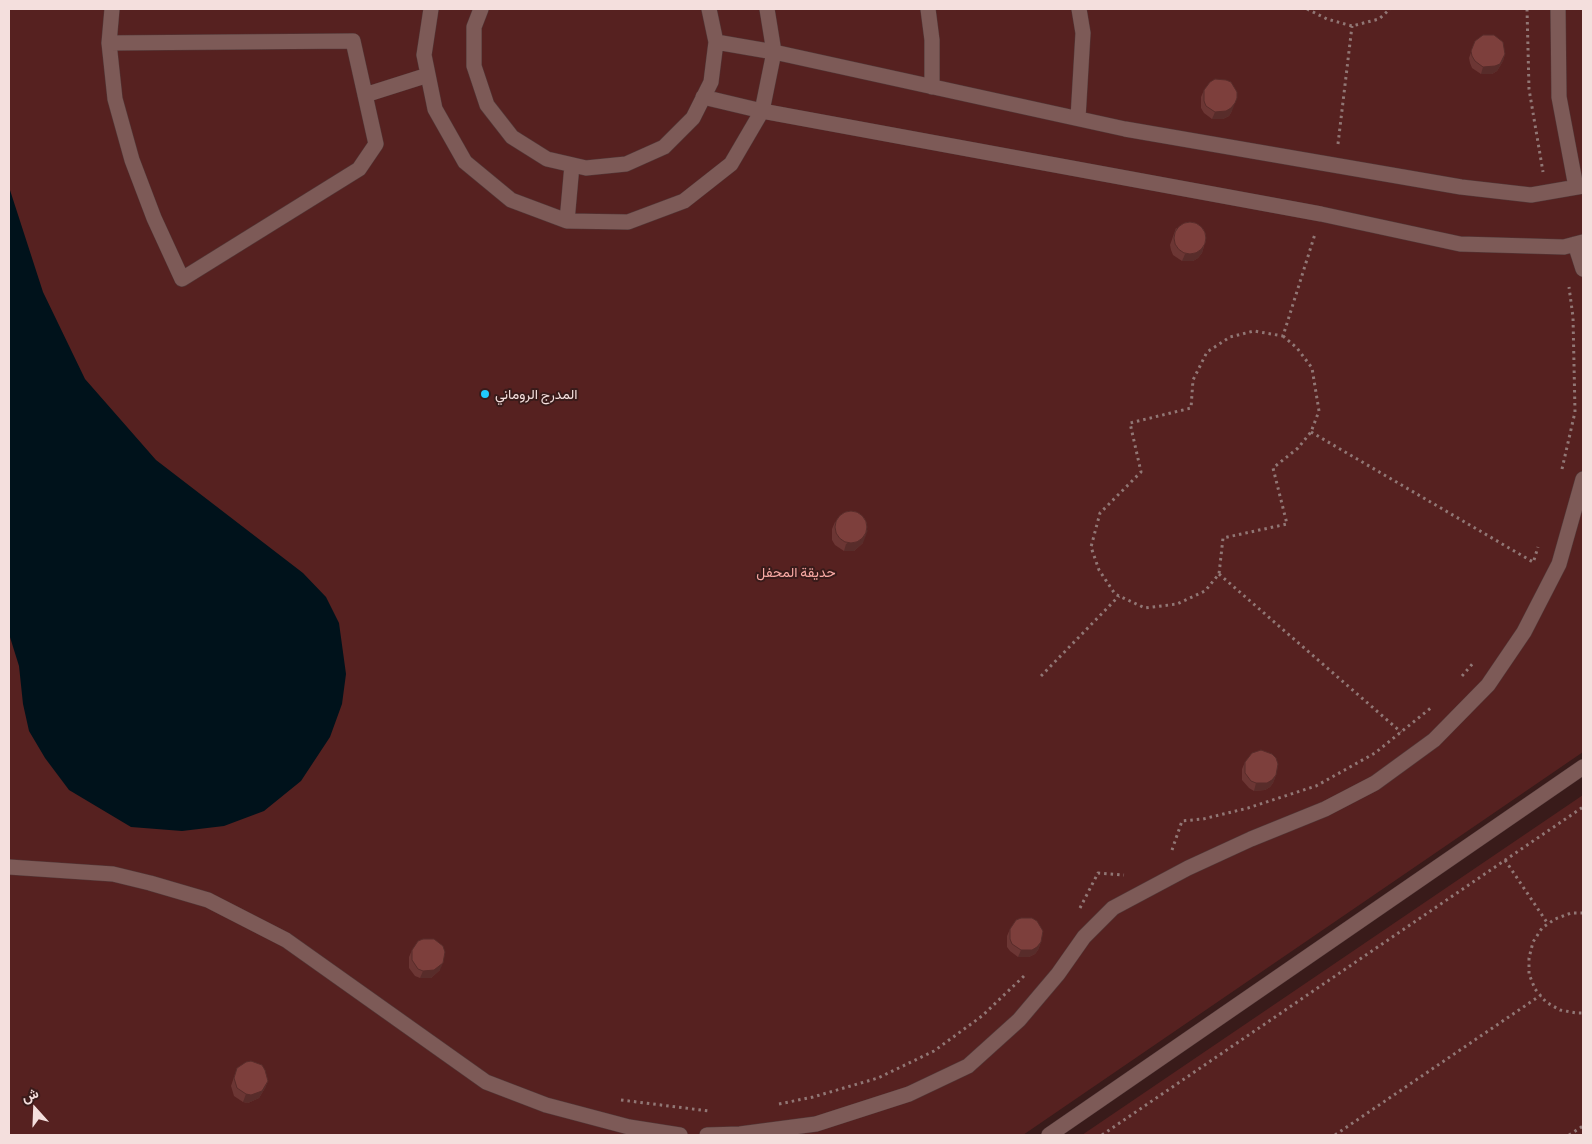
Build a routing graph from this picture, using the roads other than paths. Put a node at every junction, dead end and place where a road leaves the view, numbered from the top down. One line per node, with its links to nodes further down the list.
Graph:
1 (112, 9): 10 (street)
2 (431, 9): 12 (street)
3 (481, 9): 18 (street)
4 (709, 9): 9 (street)
5 (767, 9): 11 (street)
6 (928, 9): 13 (street)
7 (1079, 9): 17 (street)
8 (1558, 9): 19 (street)
9 (716, 42): 11 (street); 15 (street)
10 (109, 43): 14 (street); 14 (street)
11 (774, 52): 13 (street); 16 (street)
12 (428, 74): 14 (street); 20 (street)
13 (932, 87): 17 (street)
14 (365, 94)
15 (703, 97): 16 (street); 18 (street)
16 (762, 112): 20 (street); 21 (street)
17 (1078, 118): 19 (street)
18 (572, 165): 20 (street)
19 (1580, 186)
20 (567, 221)
21 (1574, 245): 22 (street)
22 (1583, 268)
23 (1583, 479): 27 (street)
24 (1583, 768): 28 (street)
25 (9, 867): 26 (street)
26 (680, 1135)
27 (707, 1135)
28 (1049, 1135)

